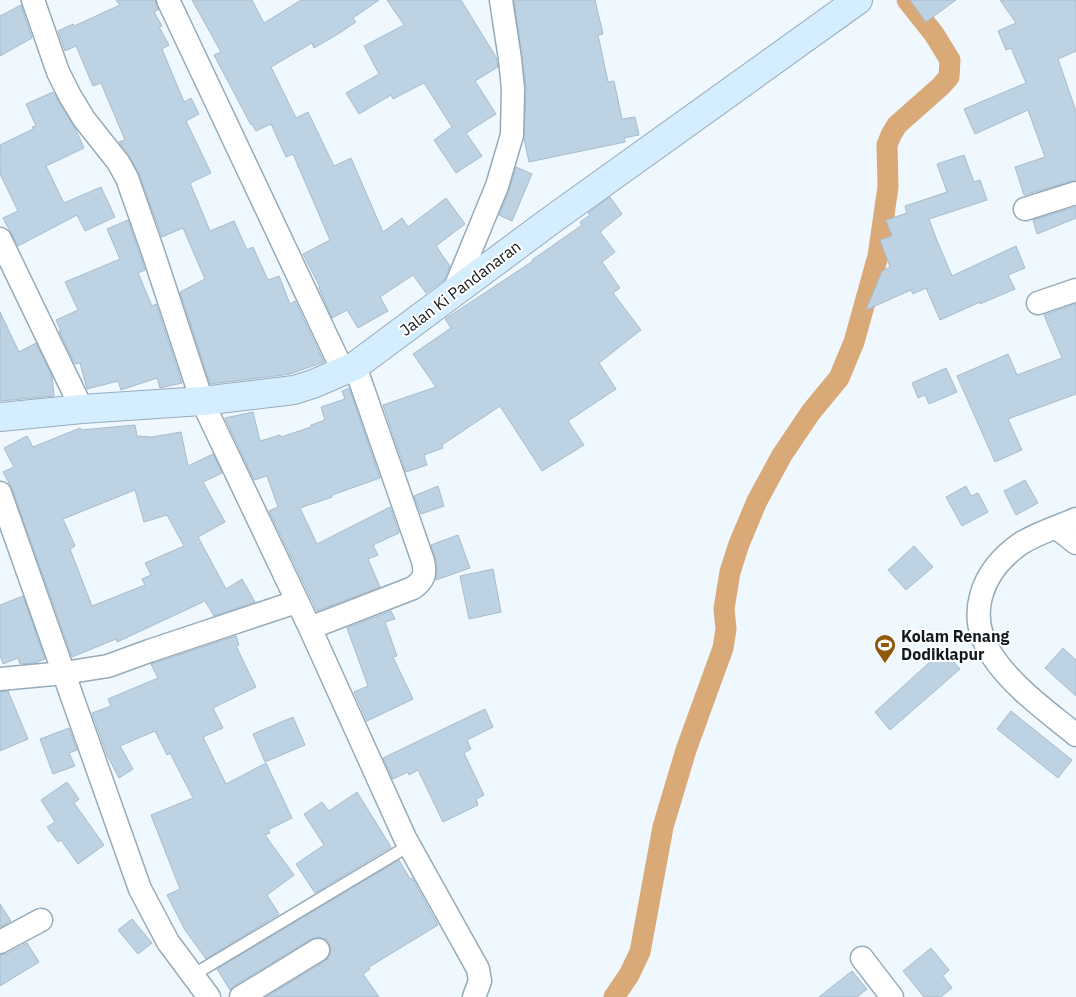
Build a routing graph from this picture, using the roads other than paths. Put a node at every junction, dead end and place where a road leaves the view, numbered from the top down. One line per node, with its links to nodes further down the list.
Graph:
1 (33, 0): 12 (street)
2 (168, 0): 11 (street)
3 (501, 0): 9 (street)
4 (858, 0): 9 (main road, Jalan Ki Pandanaran)
5 (1076, 192): 6 (street)
6 (1025, 209)
7 (0, 240): 13 (street)
8 (1076, 290): 10 (street)
9 (453, 293): 11 (main road, Jalan Ki Pandanaran)
10 (1038, 303)
11 (349, 369): 12 (main road, Jalan Ki Pandanaran); 19 (street)
12 (202, 401): 13 (main road, Jalan Ki Pandanaran); 18 (street)
13 (82, 409): 14 (main road, Jalan Ki Pandanaran)
14 (0, 417)
15 (0, 493): 20 (street)
16 (1066, 523): 17 (street); 22 (street)
17 (1076, 543)
18 (296, 602): 19 (street); 20 (street)
19 (310, 628): 23 (street)
20 (64, 673): 21 (street); 28 (street)
21 (0, 679)
22 (1076, 735)
23 (410, 846): 28 (lane); 31 (street)
24 (41, 920): 25 (street)
25 (0, 942)
26 (318, 950): 30 (street)
27 (862, 958): 32 (street)
28 (192, 975): 29 (street)
29 (209, 997)
30 (241, 997)
31 (474, 997)
32 (892, 997)

